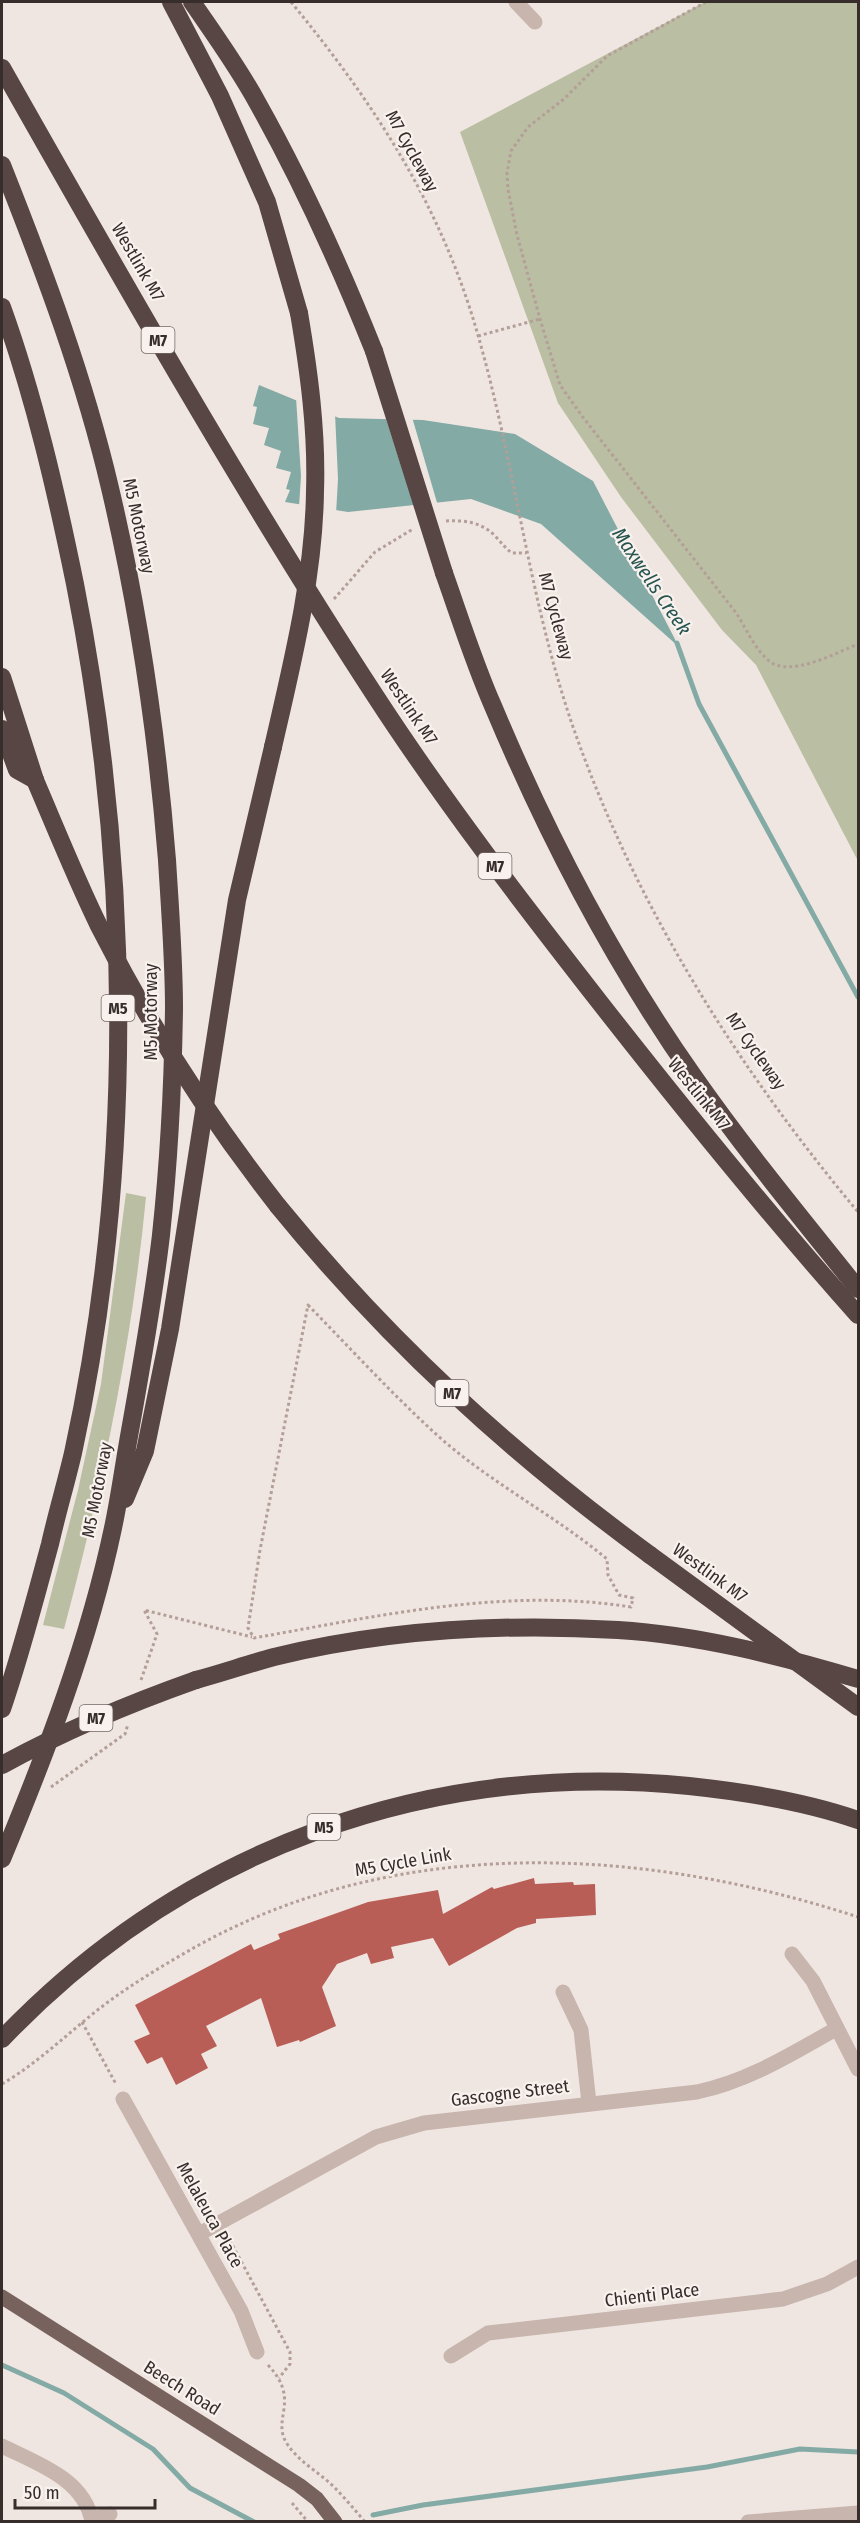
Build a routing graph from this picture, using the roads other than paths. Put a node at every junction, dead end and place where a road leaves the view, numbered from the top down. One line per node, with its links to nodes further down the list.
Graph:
1 (171, 2): 12 (highway, bridge)
2 (192, 2): 10 (highway, bridge)
3 (516, 2): 4 (street)
4 (535, 22)
5 (2, 69): 11 (highway, Westlink M7 / M7)
6 (2, 165): 12 (highway, M5 Motorway)
7 (2, 307): 15 (highway, M5 Motorway / M5)
8 (2, 677): 9 (highway)
9 (7, 728): 14 (highway, Westlink M7 / M7, bridge)
10 (858, 1289)
11 (858, 1315)
12 (113, 1528): 18 (highway, M5 Motorway)
13 (858, 1679): 16 (highway, M7, bridge)
14 (858, 1707)
15 (2, 1709)
16 (2, 1765)
17 (858, 1820): 22 (highway, M5)
18 (2, 1859)
19 (792, 1954): 21 (street)
20 (563, 1992): 25 (street)
21 (836, 2029): 23 (street); 25 (street, Gascogne Street)
22 (2, 2039)
23 (858, 2069)
24 (123, 2099): 26 (street, Melaleuca Place)
25 (589, 2103): 26 (street, Gascogne Street)
26 (199, 2234): 29 (street, Melaleuca Place)
27 (858, 2267): 30 (street, Chienti Place)
28 (2, 2297): 35 (main road, Beech Road)
29 (257, 2352)
30 (451, 2356)
31 (2, 2446): 34 (street)
32 (858, 2513): 36 (street)
33 (110, 2514): 34 (street)
34 (92, 2520)
35 (335, 2522)
36 (748, 2522)

